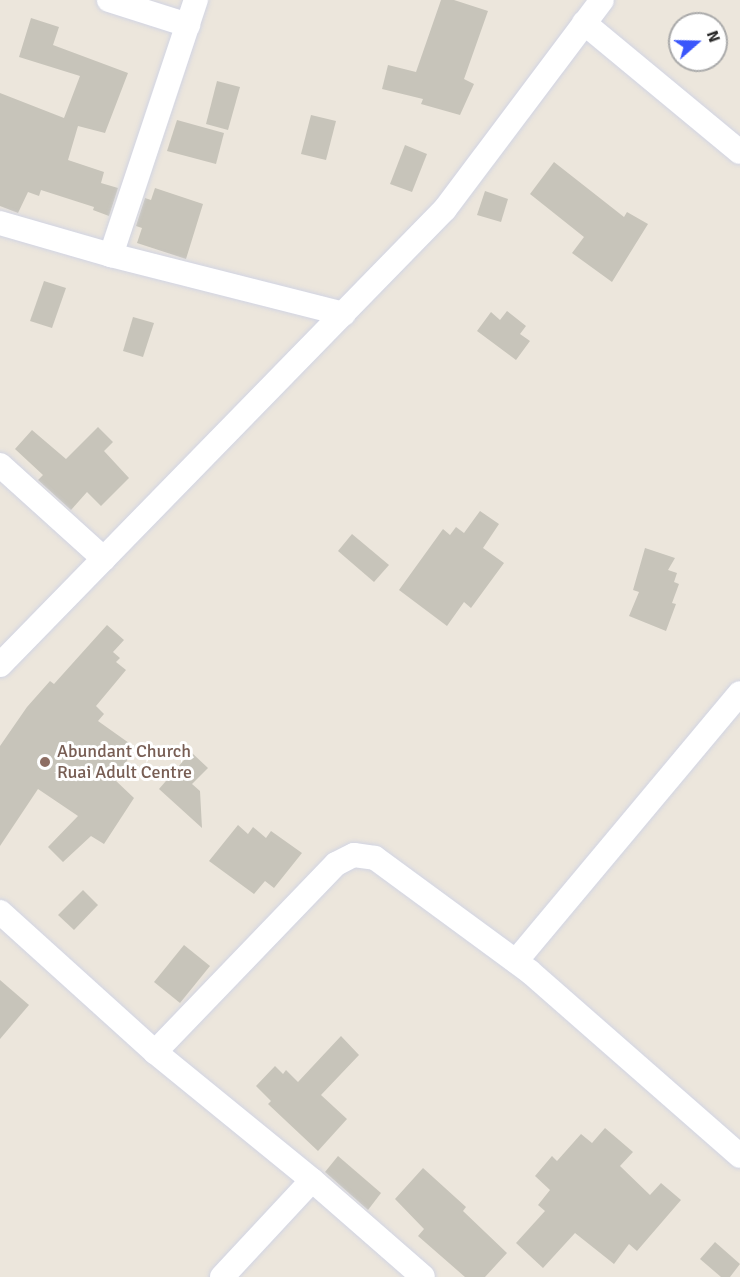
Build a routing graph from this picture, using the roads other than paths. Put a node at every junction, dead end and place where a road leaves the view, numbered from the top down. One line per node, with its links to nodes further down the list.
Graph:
1 (109, 0): 5 (street)
2 (196, 0): 5 (street)
3 (602, 0): 4 (street)
4 (584, 22): 6 (street); 9 (street)
5 (188, 25): 8 (street)
6 (740, 152)
7 (0, 223): 8 (street)
8 (111, 255): 9 (street)
9 (344, 314): 11 (street)
10 (0, 465): 11 (street)
11 (104, 559): 12 (street)
12 (0, 665)
13 (740, 693): 15 (street)
14 (0, 912): 16 (street)
15 (516, 962): 16 (street); 17 (street)
16 (155, 1053): 18 (street)
17 (740, 1156)
18 (312, 1180): 19 (street); 20 (street)
19 (222, 1277)
20 (423, 1277)

